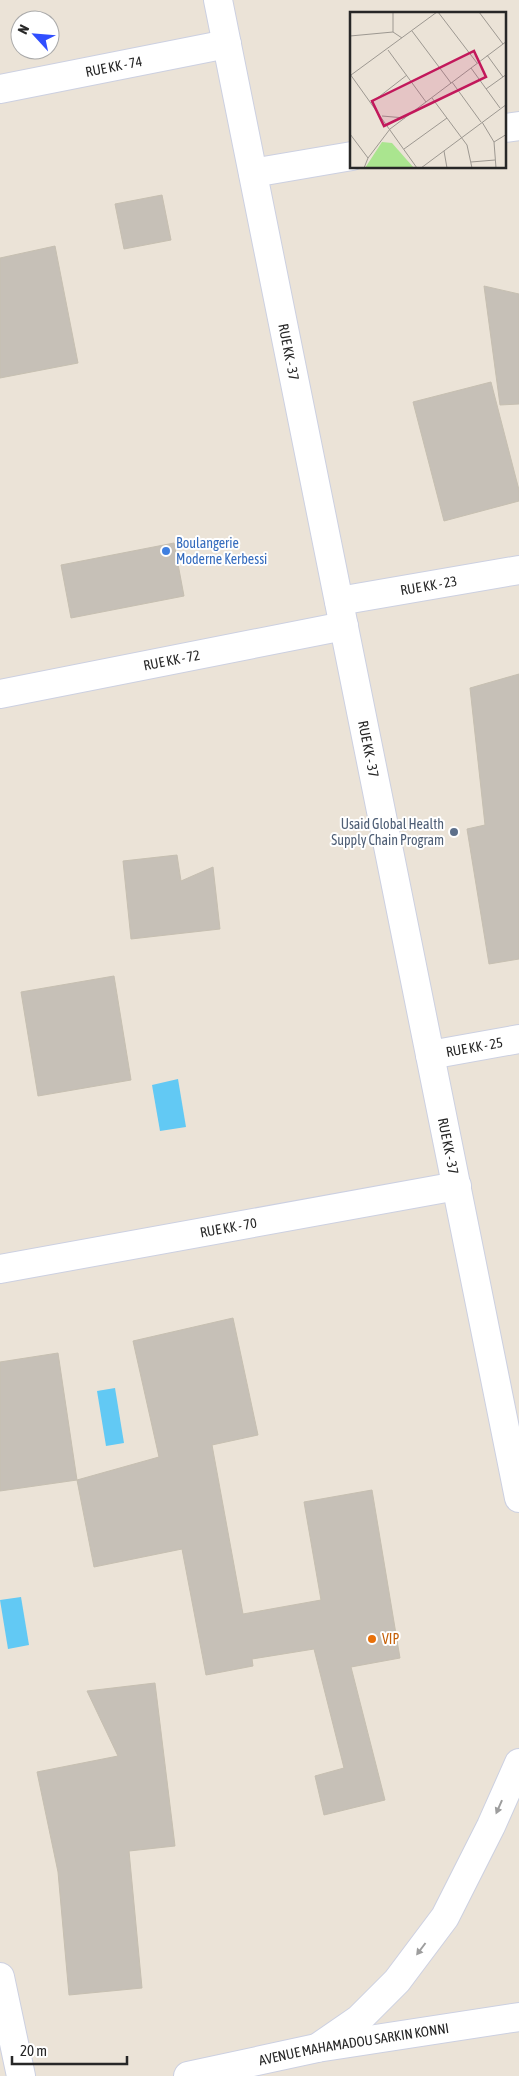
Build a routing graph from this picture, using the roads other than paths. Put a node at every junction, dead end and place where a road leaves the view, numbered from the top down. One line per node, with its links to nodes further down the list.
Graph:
1 (218, 0): 2 (street, RUE KK - 37)
2 (227, 44): 3 (street, RUE KK - 74); 7 (street, RUE KK - 37)
3 (0, 89)
4 (519, 126): 5 (street)
5 (506, 128)
6 (350, 156): 7 (street)
7 (253, 173): 9 (street, RUE KK - 37)
8 (519, 570): 9 (street, RUE KK - 23)
9 (342, 613): 10 (street, RUE KK - 72); 12 (street, RUE KK - 37)
10 (0, 694)
11 (519, 1039): 12 (street, RUE KK - 25)
12 (430, 1055): 13 (street, RUE KK - 37)
13 (457, 1186): 14 (street, RUE KK - 70); 15 (street, RUE KK - 37)
14 (0, 1269)
15 (519, 1498)
16 (519, 1763): 19 (street, one-way to 19)
17 (0, 1977): 20 (street)
18 (519, 2017): 19 (street, AVENUE MAHAMADOU SARKIN KONNI)
19 (317, 2048): 21 (street, AVENUE MAHAMADOU SARKIN KONNI)
20 (21, 2076)
21 (188, 2076)

